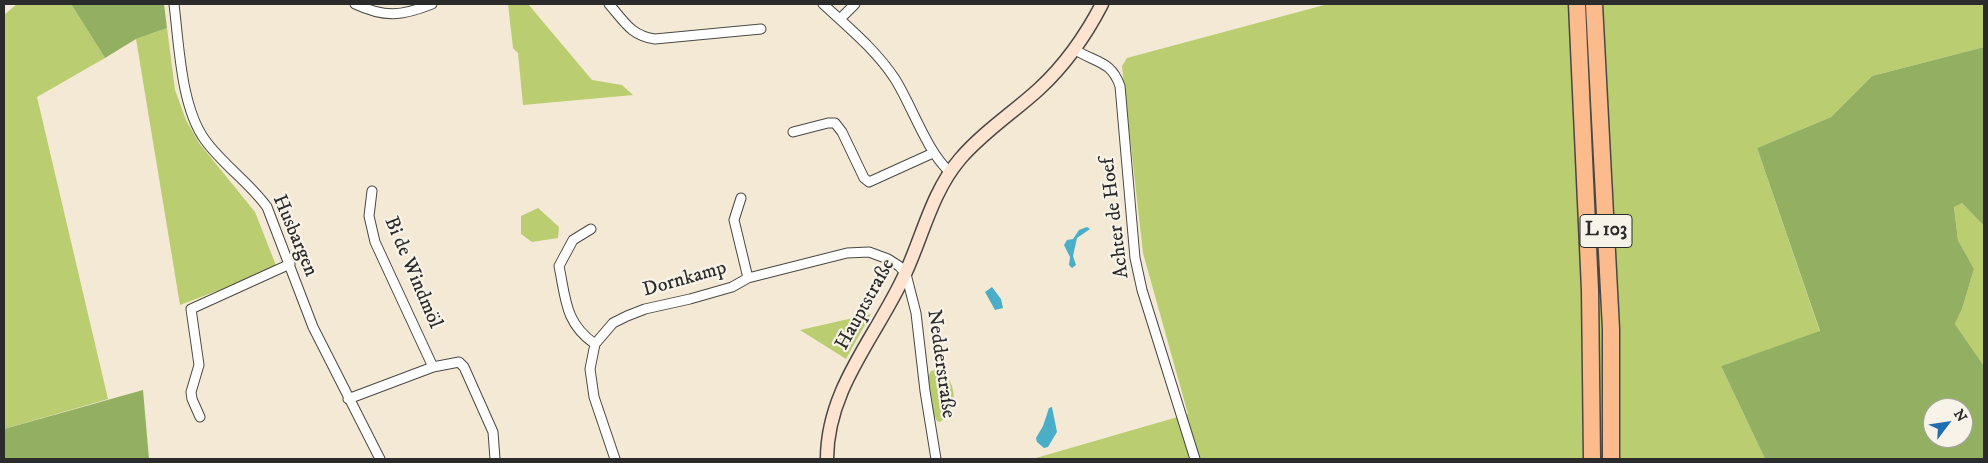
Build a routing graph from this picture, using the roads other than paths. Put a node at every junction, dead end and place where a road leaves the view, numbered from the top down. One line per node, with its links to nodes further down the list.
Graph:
1 (174, 4): 19 (street, Husbargen)
2 (355, 4): 3 (street)
3 (432, 4)
4 (609, 4): 11 (street)
5 (823, 4): 10 (street)
6 (855, 4): 10 (street)
7 (1102, 4): 12 (main road, Hauptstraße)
8 (1576, 4): 32 (highway, L 103)
9 (1594, 4): 33 (highway, L 103)
10 (840, 19): 14 (street)
11 (761, 29)
12 (1074, 49): 15 (main road, Hauptstraße); 31 (street, Achter de Hoef)
13 (793, 132): 14 (street)
14 (934, 153): 15 (street)
15 (950, 172): 20 (main road, Hauptstraße)
16 (372, 191): 23 (street, Bi de Windmöl)
17 (741, 198): 21 (street)
18 (591, 229): 22 (street)
19 (290, 264): 24 (street, Husbargen); 25 (street)
20 (906, 274): 21 (street, Dornkamp); 29 (main road, Hauptstraße); 30 (street, Nedderstraße)
21 (748, 278): 22 (street, Dornkamp)
22 (595, 344): 28 (street)
23 (433, 367): 24 (street); 27 (street)
24 (348, 400): 26 (street, Husbargen)
25 (200, 417)
26 (380, 459)
27 (495, 459)
28 (615, 459)
29 (826, 459)
30 (936, 459)
31 (1195, 459)
32 (1592, 459)
33 (1611, 459)

